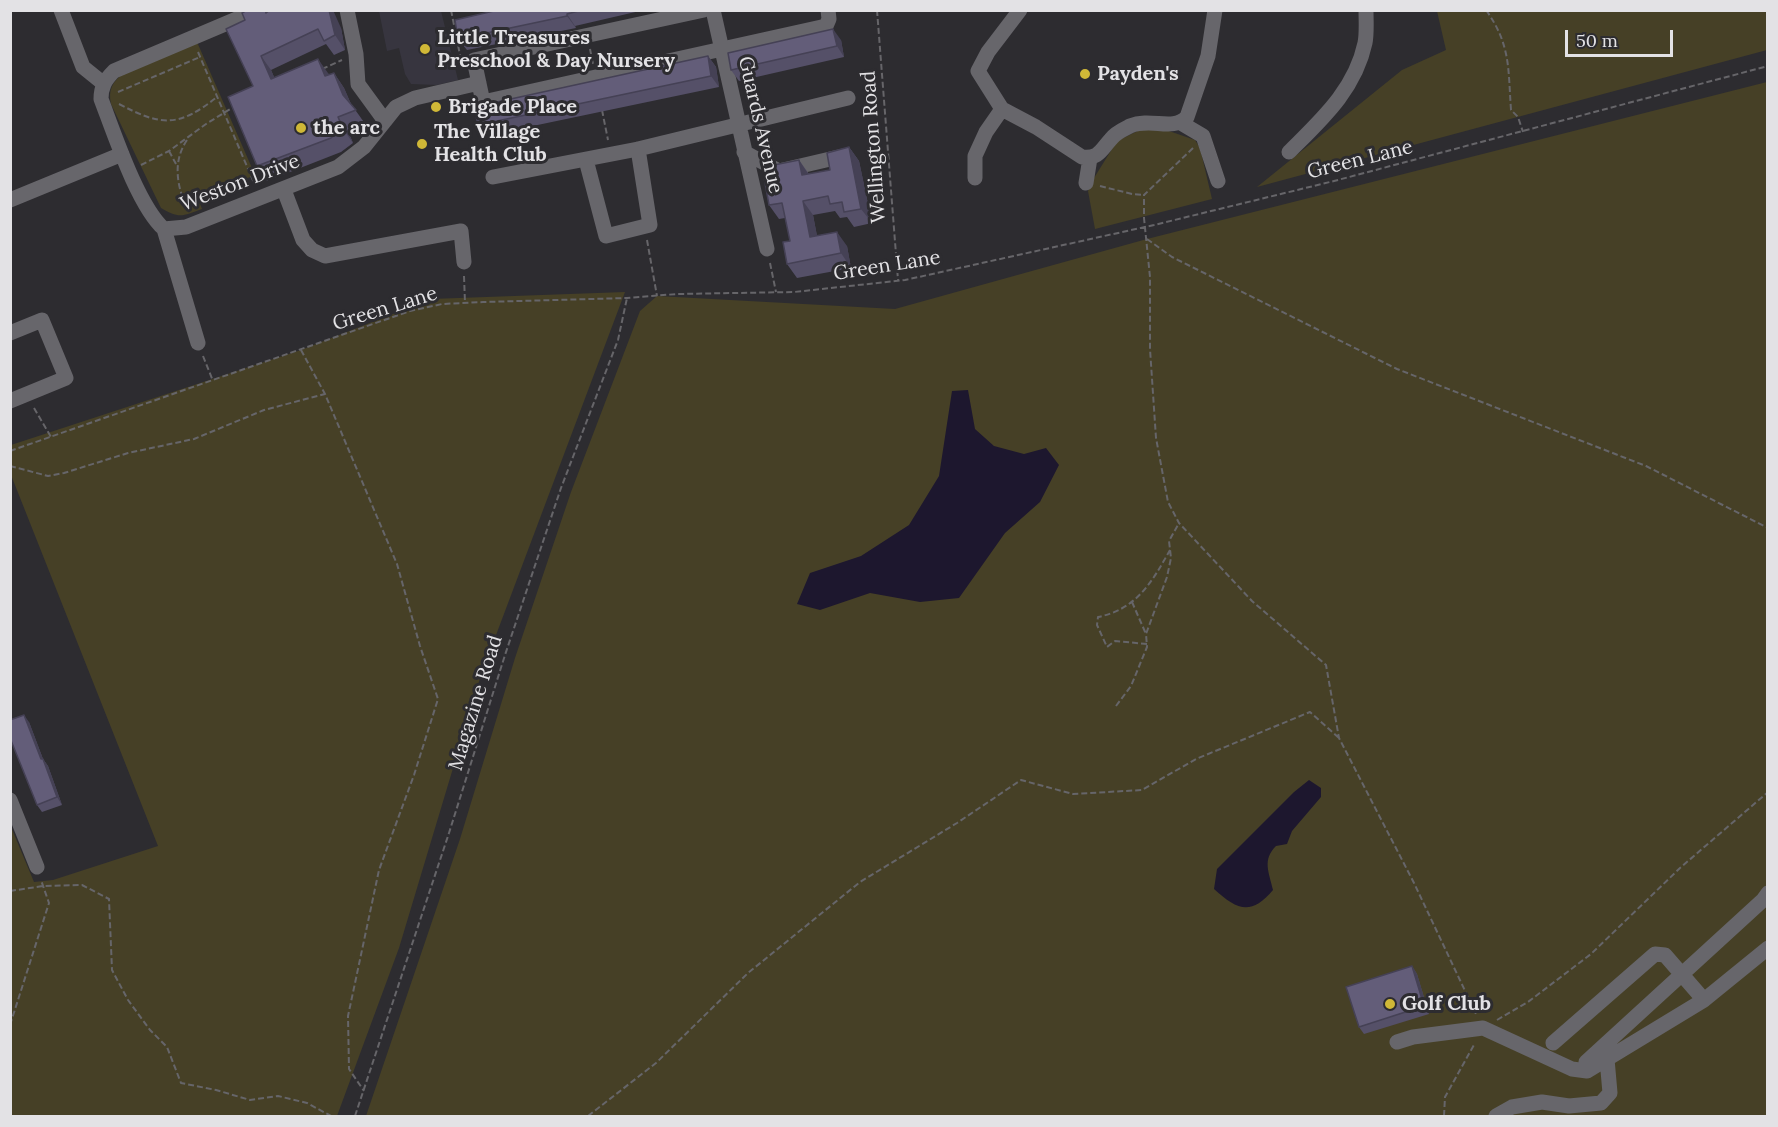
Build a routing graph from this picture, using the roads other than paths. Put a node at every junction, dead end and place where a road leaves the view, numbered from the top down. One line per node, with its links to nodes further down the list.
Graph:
1 (61, 10): 13 (street)
2 (258, 10): 10 (street)
3 (347, 10): 16 (street)
4 (705, 10): 12 (street)
5 (712, 10): 11 (street, Guards Avenue)
6 (828, 10): 11 (street)
7 (1020, 10): 15 (street)
8 (1215, 10): 17 (street)
9 (1366, 10): 21 (street)
10 (231, 16): 13 (street)
11 (722, 50): 12 (street); 18 (street, Guards Avenue)
12 (473, 84): 16 (street, Weston Drive)
13 (104, 93): 22 (street, Weston Drive)
14 (848, 98): 18 (street)
15 (1002, 109): 24 (street); 27 (street)
16 (385, 121): 30 (street, Weston Drive)
17 (1181, 123): 24 (street); 29 (street)
18 (738, 125): 19 (street); 20 (street, Guards Avenue)
19 (638, 149): 25 (street); 25 (street)
20 (744, 152): 23 (street); 33 (street, Guards Avenue)
21 (1289, 152)
22 (122, 154): 31 (street); 32 (street, Weston Drive)
23 (843, 156)
24 (1090, 158): 28 (street)
25 (586, 160): 26 (street)
26 (493, 177)
27 (975, 178)
28 (1087, 181)
29 (1218, 181)
30 (284, 190): 32 (street, Weston Drive); 34 (street)
31 (10, 200)
32 (164, 229): 36 (street, Weston Drive)
33 (767, 249)
34 (464, 262)
35 (11, 330): 37 (street)
36 (198, 343)
37 (10, 401)
38 (10, 800): 39 (street)
39 (37, 867)
40 (1767, 893): 42 (street)
41 (1767, 948): 43 (street)
42 (1683, 975): 43 (street); 45 (street); 47 (street)
43 (1704, 1000): 46 (street)
44 (1397, 1042): 47 (street)
45 (1553, 1043)
46 (1607, 1059): 47 (street); 48 (street)
47 (1587, 1071)
48 (1496, 1116)

